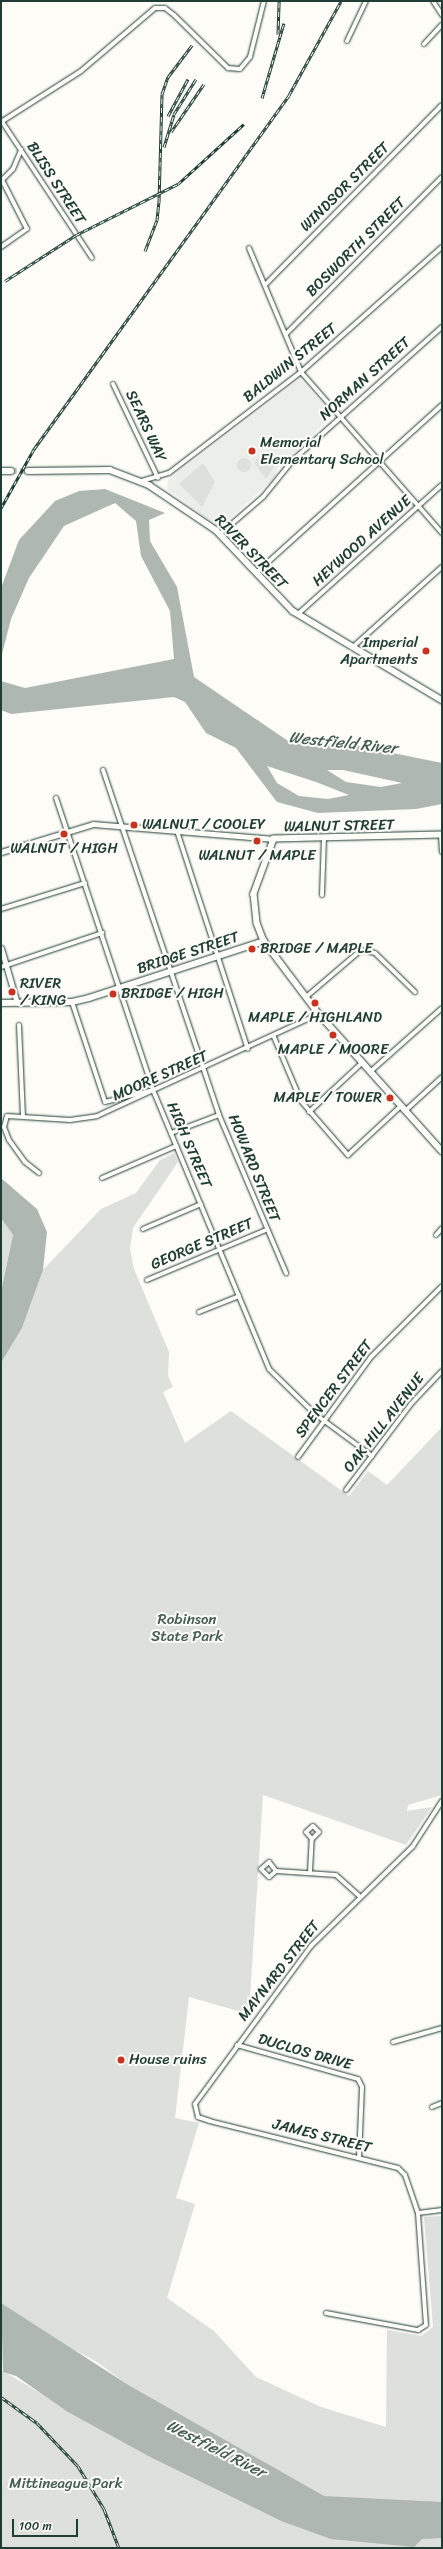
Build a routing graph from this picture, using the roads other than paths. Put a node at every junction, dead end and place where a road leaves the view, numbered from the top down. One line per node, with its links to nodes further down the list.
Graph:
1 (264, 1): 9 (street)
2 (366, 1): 6 (street)
3 (433, 1): 4 (street)
4 (442, 15)
5 (442, 25): 7 (street)
6 (348, 41)
7 (424, 44)
8 (442, 105): 17 (street, WINDSOR STREET)
9 (1, 121): 10 (street, BLISS STREET)
10 (21, 150): 12 (street); 16 (street, BLISS STREET)
11 (442, 177): 19 (street, BOSWORTH STREET)
12 (2, 181): 13 (street)
13 (1, 247)
14 (442, 247): 20 (street, BALDWIN STREET)
15 (249, 248): 17 (street)
16 (92, 258)
17 (265, 285): 19 (street)
18 (442, 327): 23 (street, NORMAN STREET)
19 (286, 334): 20 (street)
20 (301, 372): 23 (street); 28 (street, BALDWIN STREET)
21 (113, 384): 28 (street, SEARS WAY)
22 (442, 405): 24 (street)
23 (340, 417): 24 (street); 33 (street, NORMAN STREET)
24 (379, 462): 31 (street); 35 (street)
25 (1, 471): 26 (main road)
26 (11, 471)
27 (28, 471): 29 (main road, RIVER STREET)
28 (158, 478): 29 (street, BALDWIN STREET)
29 (142, 481): 33 (main road, RIVER STREET)
30 (442, 485): 31 (street, HEYWOOD AVENUE)
31 (419, 507): 32 (street); 36 (street, HEYWOOD AVENUE)
32 (442, 533)
33 (220, 534): 35 (main road, RIVER STREET)
34 (442, 567): 37 (street)
35 (256, 573): 36 (main road, RIVER STREET)
36 (298, 614): 37 (main road, RIVER STREET)
37 (355, 645): 38 (main road, RIVER STREET)
38 (442, 700)
39 (103, 770): 41 (street, HOWARD STREET)
40 (56, 798): 42 (street, HIGH STREET)
41 (122, 826): 42 (street, WALNUT STREET); 43 (street, WALNUT STREET); 57 (street, HOWARD STREET)
42 (67, 831): 47 (street, WALNUT STREET); 49 (street, HIGH STREET)
43 (177, 831): 45 (street, WALNUT STREET); 55 (street)
44 (441, 835): 46 (main road, WALNUT STREET); 48 (street)
45 (274, 838): 46 (main road, WALNUT STREET); 53 (main road)
46 (324, 839): 50 (street)
47 (1, 852)
48 (442, 852)
49 (85, 883): 51 (street); 52 (street, HIGH STREET)
50 (322, 895)
51 (1, 908)
52 (102, 934): 56 (street); 58 (street, HIGH STREET)
53 (264, 941): 55 (main road, BRIDGE STREET); 60 (main road)
54 (1, 948): 56 (street)
55 (218, 956): 57 (main road, BRIDGE STREET); 68 (street)
56 (4, 966): 61 (street)
57 (170, 972): 58 (main road, BRIDGE STREET); 70 (street, HOWARD STREET)
58 (120, 988): 62 (main road, BRIDGE STREET); 73 (street, HIGH STREET)
59 (416, 992): 60 (street)
60 (306, 997): 65 (main road)
61 (17, 1002): 62 (main road, BRIDGE STREET); 63 (main road, BRIDGE STREET)
62 (72, 1002): 73 (street)
63 (1, 1003)
64 (442, 1008): 71 (street)
65 (319, 1014): 67 (street, MOORE STREET); 69 (main road)
66 (19, 1025): 78 (street)
67 (274, 1037): 68 (street, MOORE STREET); 76 (street)
68 (248, 1049): 70 (street, MOORE STREET)
69 (362, 1063): 71 (main road); 76 (street)
70 (203, 1070): 73 (street, MOORE STREET); 77 (street, HOWARD STREET)
71 (370, 1072): 74 (main road)
72 (442, 1077): 75 (street)
73 (153, 1090): 78 (street, MOORE STREET); 79 (street, HIGH STREET)
74 (401, 1106): 75 (main road); 76 (street)
75 (405, 1111): 81 (main road)
76 (309, 1112)
77 (219, 1115): 79 (street); 87 (street, HOWARD STREET)
78 (23, 1116): 82 (street, MOORE STREET)
79 (171, 1133): 80 (street, HIGH STREET)
80 (176, 1146): 83 (street); 84 (street, HIGH STREET)
81 (442, 1151)
82 (39, 1173)
83 (102, 1178)
84 (201, 1204): 86 (street); 89 (street, HIGH STREET)
85 (442, 1228): 88 (street)
86 (143, 1229)
87 (266, 1230): 89 (street, GEORGE STREET); 90 (street, HOWARD STREET)
88 (436, 1235)
89 (220, 1249): 91 (street, GEORGE STREET); 93 (street, HIGH STREET)
90 (286, 1273)
91 (147, 1280)
92 (442, 1286): 96 (street, SPENCER STREET)
93 (239, 1296): 94 (street); 96 (street, HIGH STREET)
94 (199, 1312)
95 (442, 1371): 98 (street, OAK HILL AVENUE)
96 (324, 1420): 97 (street, SPENCER STREET); 98 (street, HIGH STREET)
97 (298, 1456)
98 (372, 1456): 99 (street, OAK HILL AVENUE)
99 (346, 1490)
100 (442, 1801): 104 (street, MAYNARD STREET)
101 (312, 1839): 103 (street)
102 (276, 1870): 103 (street)
103 (310, 1872): 104 (street)
104 (359, 1896): 107 (street, MAYNARD STREET)
105 (442, 2028): 106 (street)
106 (393, 2042)
107 (238, 2045): 110 (street, MAYNARD STREET); 111 (street, DUCLOS DRIVE)
108 (442, 2103): 109 (street)
109 (432, 2107)
110 (195, 2112): 111 (street, JAMES STREET)
111 (359, 2158): 113 (street, JAMES STREET)
112 (442, 2210): 113 (street)
113 (418, 2213): 114 (street, JAMES STREET)
114 (326, 2313)

